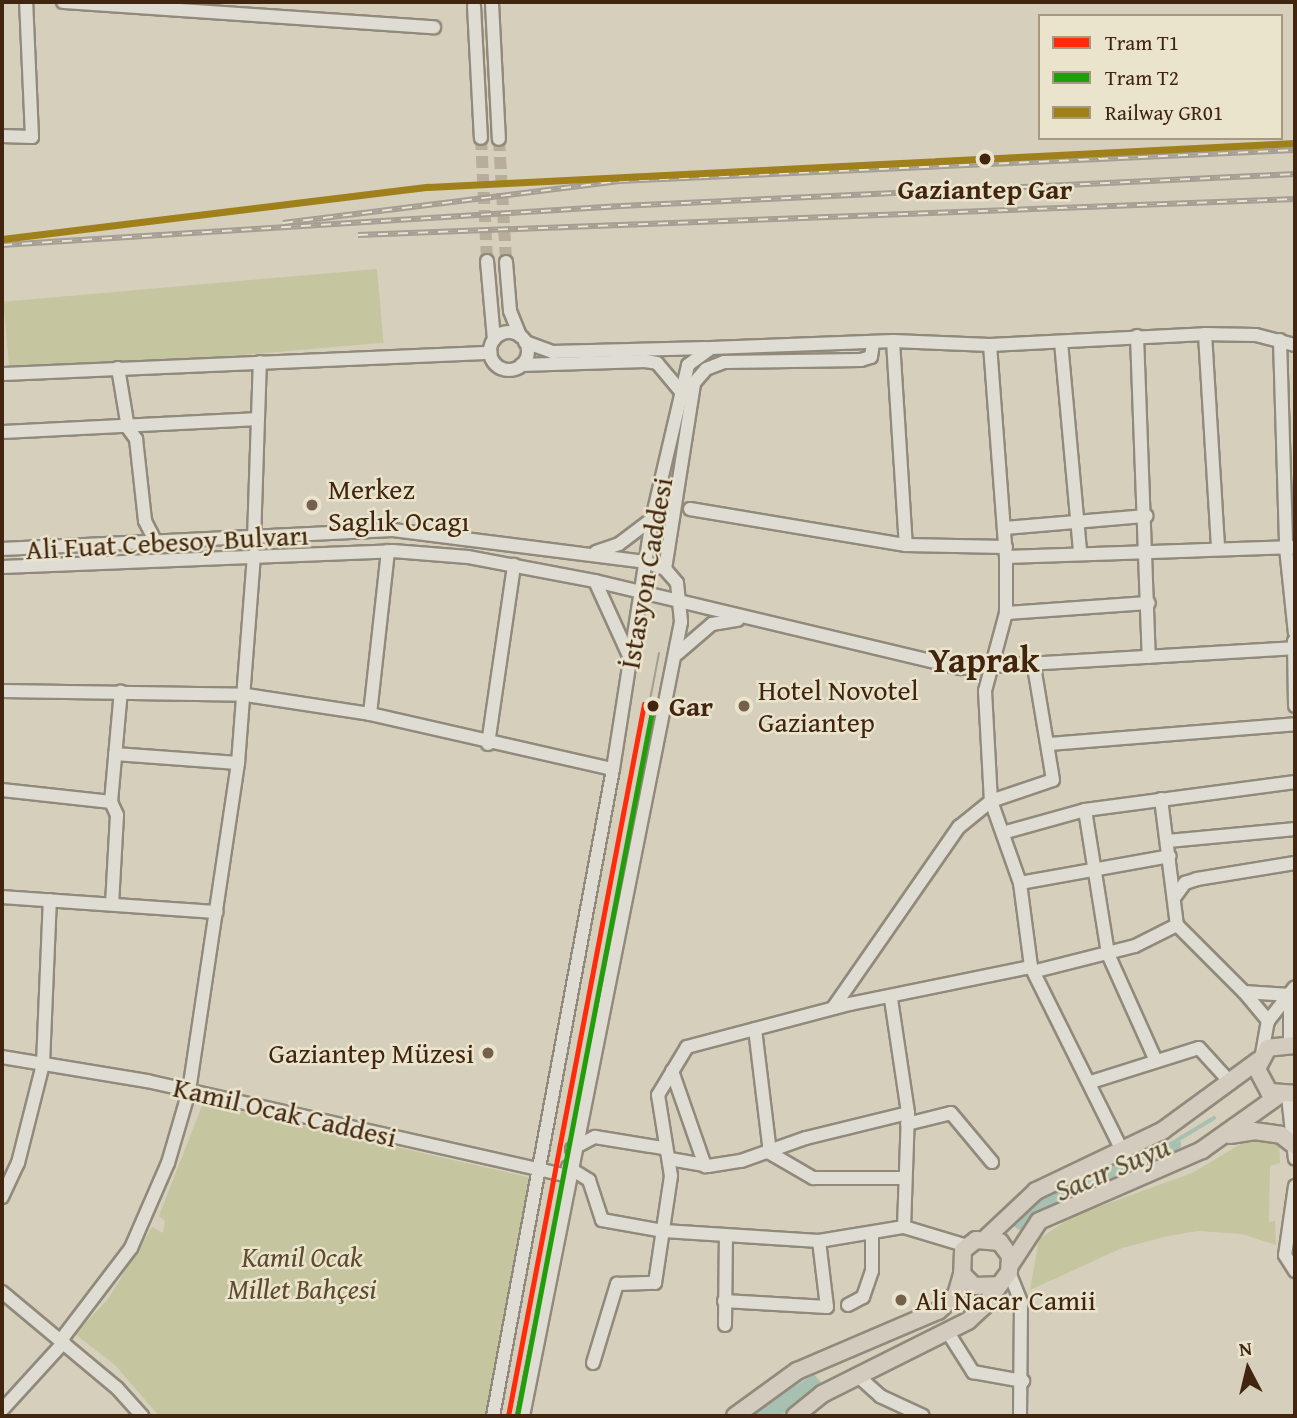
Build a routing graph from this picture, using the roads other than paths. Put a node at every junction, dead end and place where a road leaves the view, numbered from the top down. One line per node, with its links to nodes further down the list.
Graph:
1 (26, 2): 6 (street)
2 (63, 2): 5 (street)
3 (492, 3): 8 (street)
4 (474, 6): 7 (street)
5 (434, 27)
6 (2, 136)
7 (481, 138)
8 (499, 139)
9 (487, 261): 14 (street)
10 (506, 262): 13 (street)
11 (1205, 334): 12 (street); 15 (street); 41 (street)
12 (1137, 336): 18 (street); 32 (street)
13 (523, 339): 14 (street); 21 (street); 24 (street)
14 (494, 340): 22 (street)
15 (1280, 340): 20 (street); 39 (street)
16 (893, 341): 17 (street); 19 (street); 38 (street)
17 (873, 342): 21 (street); 51 (street)
18 (1060, 342): 19 (street); 34 (street)
19 (990, 345): 35 (street)
20 (1295, 345)
21 (711, 348): 27 (street, İstasyon Caddesi)
22 (491, 353): 23 (street); 24 (street)
23 (260, 362): 25 (street); 28 (street)
24 (521, 365): 27 (street)
25 (118, 368): 26 (street); 29 (street)
26 (2, 374)
27 (681, 392): 33 (street, İstasyon Caddesi)
28 (258, 419): 29 (street); 36 (street)
29 (128, 428): 30 (street); 37 (street)
30 (2, 432)
31 (690, 509): 38 (street)
32 (1146, 516): 34 (street); 43 (street)
33 (652, 519): 46 (street); 48 (street, İstasyon Caddesi)
34 (1076, 522): 35 (street); 45 (street)
35 (1005, 528): 44 (street)
36 (254, 539): 37 (street, Ali Fuat Cebesoy Bulvarı); 46 (street, Ali Fuat Cebesoy Bulvarı)
37 (155, 541): 40 (street, Ali Fuat Cebesoy Bulvarı)
38 (906, 545): 44 (street)
39 (1291, 548): 41 (street); 58 (street)
40 (2, 549)
41 (1218, 549): 43 (street)
42 (388, 551): 47 (street); 49 (street); 68 (street)
43 (1146, 551): 45 (street); 55 (street)
44 (1006, 552): 45 (street); 56 (street)
45 (1080, 552)
46 (589, 553): 48 (street, Ali Fuat Cebesoy Bulvarı)
47 (254, 555): 50 (street); 66 (street)
48 (645, 562): 51 (street, Ali Fuat Cebesoy Bulvarı); 53 (street, İstasyon Caddesi)
49 (514, 565): 52 (street); 70 (street)
50 (2, 567)
51 (665, 569): 54 (street, İstasyon Caddesi)
52 (595, 581): 53 (street); 60 (street)
53 (641, 592): 54 (street); 60 (street, İstasyon Caddesi)
54 (683, 601): 57 (street); 61 (street, İstasyon Caddesi)
55 (1149, 603): 56 (street); 59 (street)
56 (1006, 613): 63 (street)
57 (753, 620): 61 (street); 63 (street)
58 (1294, 642): 59 (street); 67 (street)
59 (1150, 657): 62 (street)
60 (631, 660): 74 (street, İstasyon Caddesi)
61 (673, 660): 114 (street, İstasyon Caddesi)
62 (1034, 667): 63 (street); 71 (street)
63 (987, 669): 78 (street)
64 (2, 691): 65 (street)
65 (121, 691): 66 (street); 72 (street)
66 (246, 695): 68 (street); 73 (street)
67 (1295, 706)
68 (370, 714): 70 (street)
69 (1295, 724): 71 (street)
70 (488, 744): 74 (street)
71 (1049, 744): 78 (street)
72 (115, 754): 73 (street); 79 (street)
73 (238, 763): 92 (street)
74 (613, 769): 121 (street, İstasyon Caddesi)
75 (1295, 782): 77 (street)
76 (2, 790): 79 (street)
77 (1161, 799): 80 (street); 83 (street)
78 (991, 801): 82 (street); 99 (street)
79 (111, 803): 91 (street)
80 (1085, 810): 82 (street); 86 (street)
81 (1295, 829): 83 (street)
82 (1006, 832): 87 (street)
83 (1168, 841): 84 (street)
84 (1170, 856): 86 (street); 89 (street)
85 (1295, 863): 89 (street)
86 (1091, 867): 87 (street); 94 (street)
87 (1020, 883): 95 (street)
88 (2, 897): 90 (street)
89 (1174, 898): 93 (street)
90 (50, 900): 91 (street); 106 (street)
91 (112, 904): 92 (street)
92 (216, 912): 110 (street)
93 (1177, 925): 94 (street); 97 (street)
94 (1108, 954): 95 (street); 105 (street)
95 (1034, 969): 98 (street); 108 (street)
96 (1292, 991): 97 (street); 100 (street); 102 (street)
97 (1244, 992): 100 (street)
98 (891, 999): 99 (street); 112 (street)
99 (833, 1008): 101 (street)
100 (1268, 1021): 104 (street)
101 (755, 1029): 107 (street); 117 (street)
102 (1293, 1044): 104 (main road)
103 (2, 1057): 106 (street, Kamil Ocak Caddesi)
104 (1260, 1057): 109 (main road); 111 (main road)
105 (1156, 1061): 108 (street); 109 (street)
106 (43, 1064): 110 (street, Kamil Ocak Caddesi); 125 (street)
107 (672, 1071): 118 (street); 120 (street)
108 (1091, 1082): 115 (street)
109 (1231, 1083): 115 (main road)
110 (189, 1091): 121 (street, Kamil Ocak Caddesi); 144 (street)
111 (1287, 1095): 113 (main road); 116 (street)
112 (907, 1119): 117 (street); 119 (street); 123 (street)
113 (1224, 1136): 116 (main road); 135 (main road)
114 (572, 1149): 118 (street); 122 (street, İstasyon Caddesi)
115 (1123, 1152): 132 (main road)
116 (1294, 1152)
117 (771, 1153): 120 (street); 123 (street)
118 (666, 1154): 120 (street); 129 (street)
119 (992, 1162)
120 (705, 1166)
121 (537, 1170): 122 (street, Kamil Ocak Caddesi); 151 (street, İstasyon Caddesi)
122 (568, 1171): 129 (street); 152 (street, İstasyon Caddesi)
123 (905, 1178): 127 (street)
124 (1295, 1186): 126 (street)
125 (2, 1197)
126 (1293, 1200): 128 (street)
127 (904, 1227): 130 (street); 134 (street)
128 (1291, 1230): 136 (street)
129 (664, 1231): 131 (street); 145 (street)
130 (872, 1234): 133 (street); 141 (street)
131 (726, 1236): 133 (street); 140 (street)
132 (986, 1238): 134 (main road); 135 (main road)
133 (820, 1241): 140 (street)
134 (967, 1246): 137 (main road)
135 (1010, 1268): 138 (main road); 147 (street)
136 (1295, 1271)
137 (962, 1274): 138 (main road); 153 (main road)
138 (998, 1285): 143 (main road)
139 (2, 1292): 144 (street)
140 (724, 1301): 142 (street)
141 (848, 1306)
142 (725, 1325)
143 (947, 1332): 146 (main road); 147 (street)
144 (62, 1341): 148 (street); 150 (street)
145 (593, 1363)
146 (858, 1376): 149 (main road); 154 (street)
147 (1023, 1381): 155 (street)
148 (2, 1410)
149 (803, 1414)
150 (142, 1416)
151 (493, 1416)
152 (523, 1416)
153 (735, 1416)
154 (923, 1416)
155 (1020, 1416)

